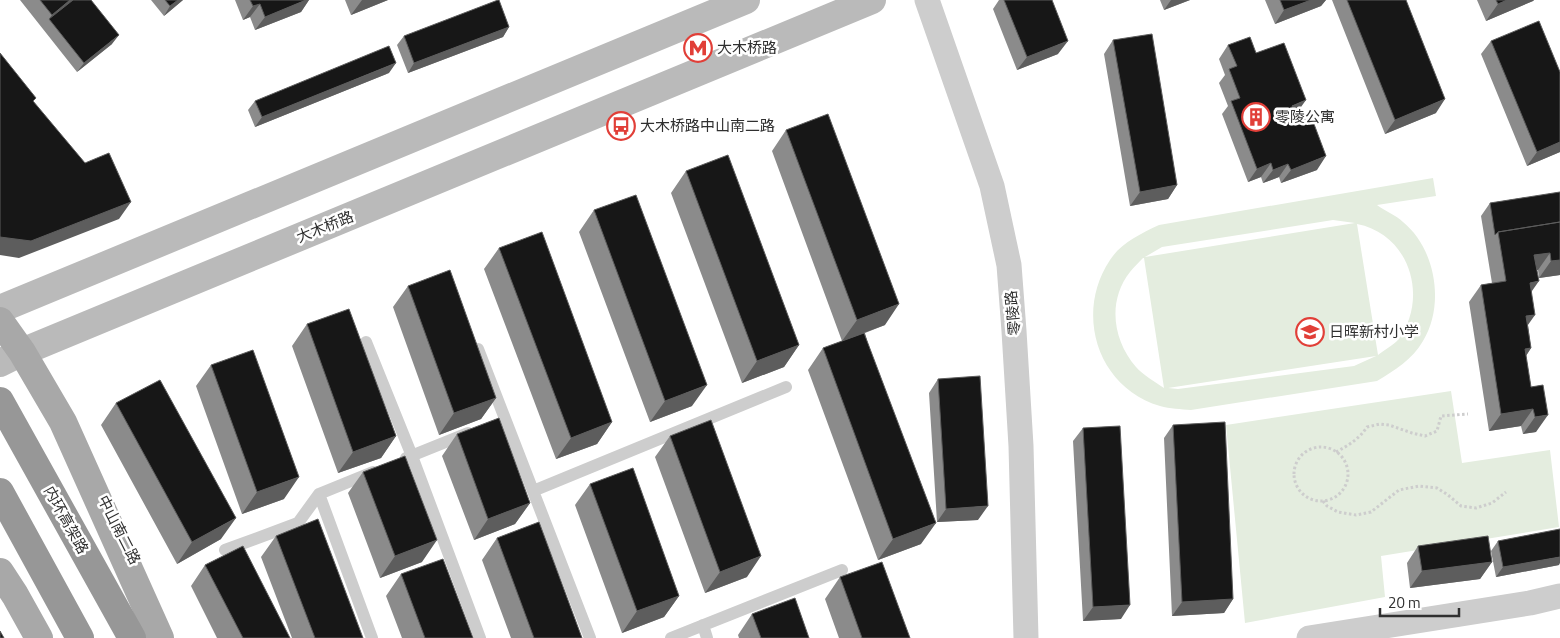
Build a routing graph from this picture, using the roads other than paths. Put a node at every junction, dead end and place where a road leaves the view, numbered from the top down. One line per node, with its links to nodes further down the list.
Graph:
1 (746, 0): 4 (street)
2 (872, 0): 8 (street, 大木桥路)
3 (927, 0): 34 (street, 零陵路)
4 (0, 309)
5 (0, 321): 8 (main road, 中山南二路)
6 (473, 338): 14 (lane)
7 (366, 342): 13 (lane)
8 (11, 358): 11 (main road, 中山南二路)
9 (786, 386): 14 (lane)
10 (0, 401): 26 (highway, 内环高架路)
11 (64, 422): 27 (main road, 中山南二路); 28 (main road, 中山南二路)
12 (480, 429): 13 (lane)
13 (412, 456): 16 (lane); 30 (lane)
14 (533, 491): 31 (lane)
15 (0, 492): 25 (highway)
16 (319, 494): 17 (lane); 29 (lane)
17 (225, 550)
18 (842, 570): 22 (lane)
19 (0, 572): 20 (main road)
20 (15, 596): 23 (main road); 24 (main road)
21 (1560, 596): 35 (street)
22 (703, 625): 32 (lane); 33 (lane)
23 (31, 638)
24 (39, 638)
25 (80, 638)
26 (132, 638)
27 (160, 638)
28 (174, 638)
29 (372, 638)
30 (480, 638)
31 (590, 638)
32 (671, 638)
33 (707, 638)
34 (1026, 638)
35 (1309, 638)

